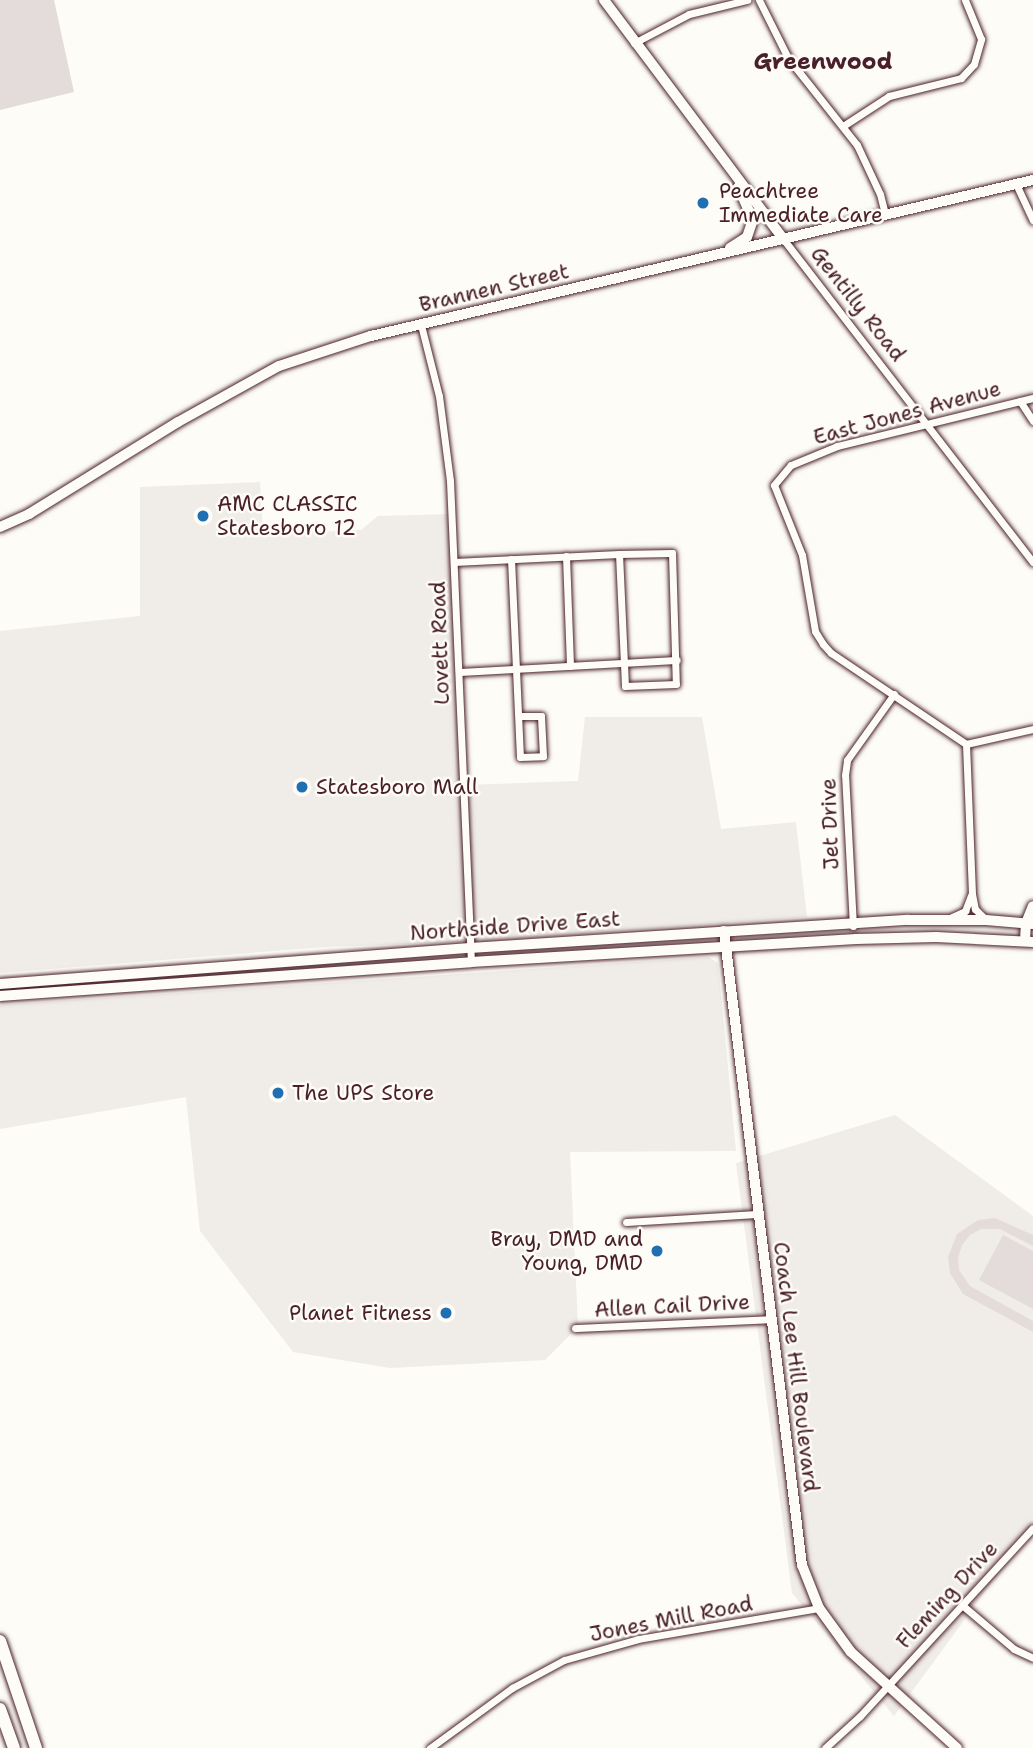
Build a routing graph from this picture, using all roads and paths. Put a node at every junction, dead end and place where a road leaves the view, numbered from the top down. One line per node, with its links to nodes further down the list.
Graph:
1 (604, 0): 5 (street, Gentilly Road)
2 (747, 0): 5 (street)
3 (759, 0): 6 (street)
4 (965, 0): 6 (street)
5 (634, 43): 7 (street, Gentilly Road)
6 (843, 126): 10 (street)
7 (710, 141): 12 (street, Gentilly Road); 13 (street)
8 (1033, 180): 9 (street, Brannen Street)
9 (1016, 184): 10 (street, Brannen Street); 11 (street)
10 (885, 214): 12 (street, Brannen Street)
11 (1033, 220)
12 (783, 240): 13 (street, Brannen Street); 18 (street, Gentilly Road)
13 (711, 257): 14 (street, Brannen Street)
14 (421, 325): 19 (street, Brannen Street); 23 (street, Lovett Road)
15 (1033, 398): 16 (street, East Jones Avenue)
16 (1020, 401): 17 (street); 18 (street, East Jones Avenue)
17 (1033, 421)
18 (928, 424): 24 (street, Gentilly Road); 30 (street, East Jones Avenue)
19 (0, 527)
20 (619, 554): 21 (street); 25 (street); 26 (street)
21 (566, 556): 22 (street); 27 (street)
22 (511, 558): 23 (street); 28 (street)
23 (454, 562): 29 (street, Lovett Road)
24 (1033, 562)
25 (677, 660): 26 (street); 26 (street)
26 (624, 663): 27 (street)
27 (570, 666): 28 (street)
28 (517, 668): 29 (street); 31 (street)
29 (459, 672): 43 (street, Lovett Road)
30 (894, 694): 33 (street); 39 (street, Jet Drive)
31 (519, 716): 31 (street)
32 (1033, 729): 33 (street)
33 (965, 744): 34 (street)
34 (972, 894): 36 (street); 37 (street)
35 (1033, 906): 38 (street)
36 (945, 920): 37 (main road, Northside Drive East); 39 (main road, Northside Drive East)
37 (986, 920): 38 (main road, Northside Drive East)
38 (1029, 923): 41 (street)
39 (853, 926): 40 (main road, Northside Drive East)
40 (724, 931): 42 (street, Coach Lee Hill Boulevard); 43 (main road, Northside Drive East)
41 (1029, 941): 42 (main road, Northside Drive East)
42 (726, 947): 44 (main road, Northside Drive East); 47 (street, Coach Lee Hill Boulevard)
43 (470, 948): 44 (street, Lovett Road); 45 (main road, Northside Drive East)
44 (471, 962): 46 (main road, Northside Drive East)
45 (0, 984)
46 (0, 996)
47 (757, 1214): 48 (street); 49 (street, Coach Lee Hill Boulevard)
48 (626, 1222)
49 (771, 1319): 50 (street, Allen Cail Drive); 53 (street, Coach Lee Hill Boulevard)
50 (576, 1328)
51 (1033, 1528): 52 (street, Fleming Drive)
52 (962, 1605): 55 (street); 56 (street, Fleming Drive)
53 (819, 1608): 56 (street, Coach Lee Hill Boulevard); 60 (street, Jones Mill Road)
54 (0, 1641): 59 (highway)
55 (1033, 1658)
56 (886, 1685): 61 (street, Fleming Drive); 62 (street, Coach Lee Hill Boulevard)
57 (0, 1709): 58 (highway)
58 (14, 1748)
59 (36, 1748)
60 (430, 1748)
61 (825, 1748)
62 (957, 1748)

